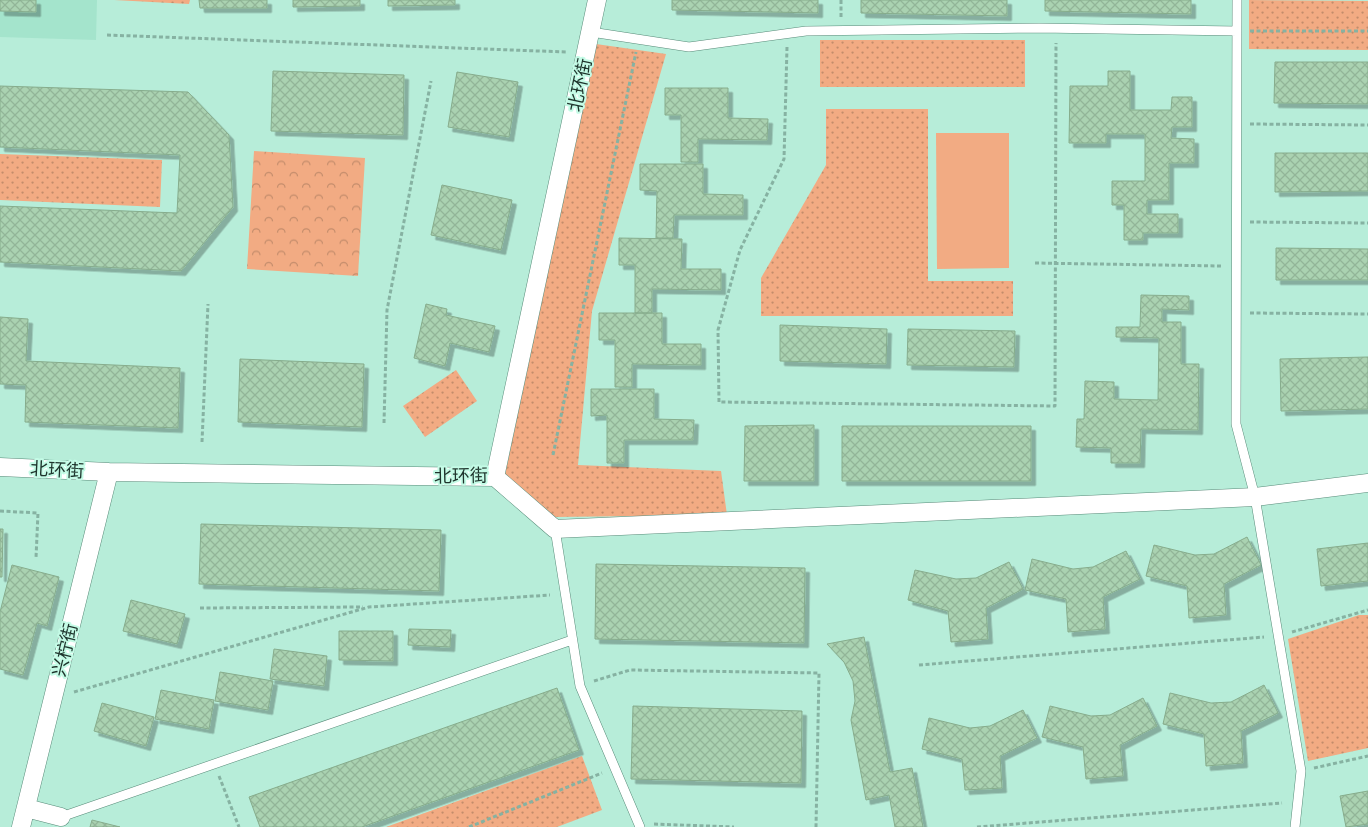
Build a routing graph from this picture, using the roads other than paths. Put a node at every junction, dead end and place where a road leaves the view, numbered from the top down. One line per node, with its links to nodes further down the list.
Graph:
1 (597, 0): 4 (street, 北环街)
2 (1237, 0): 3 (lane)
3 (1237, 31): 4 (lane); 9 (lane)
4 (591, 32): 7 (street, 北环街)
5 (0, 467): 6 (street, 北环街)
6 (109, 472): 7 (street, 北环街); 12 (street, 兴柠街)
7 (495, 477): 10 (street)
8 (1368, 483): 9 (street)
9 (1255, 497): 10 (street); 16 (lane)
10 (555, 529): 11 (lane)
11 (572, 640): 13 (lane); 14 (lane)
12 (26, 808): 13 (street); 15 (street, 兴柠街)
13 (61, 817)
14 (639, 825)
15 (21, 827)
16 (1294, 827)

